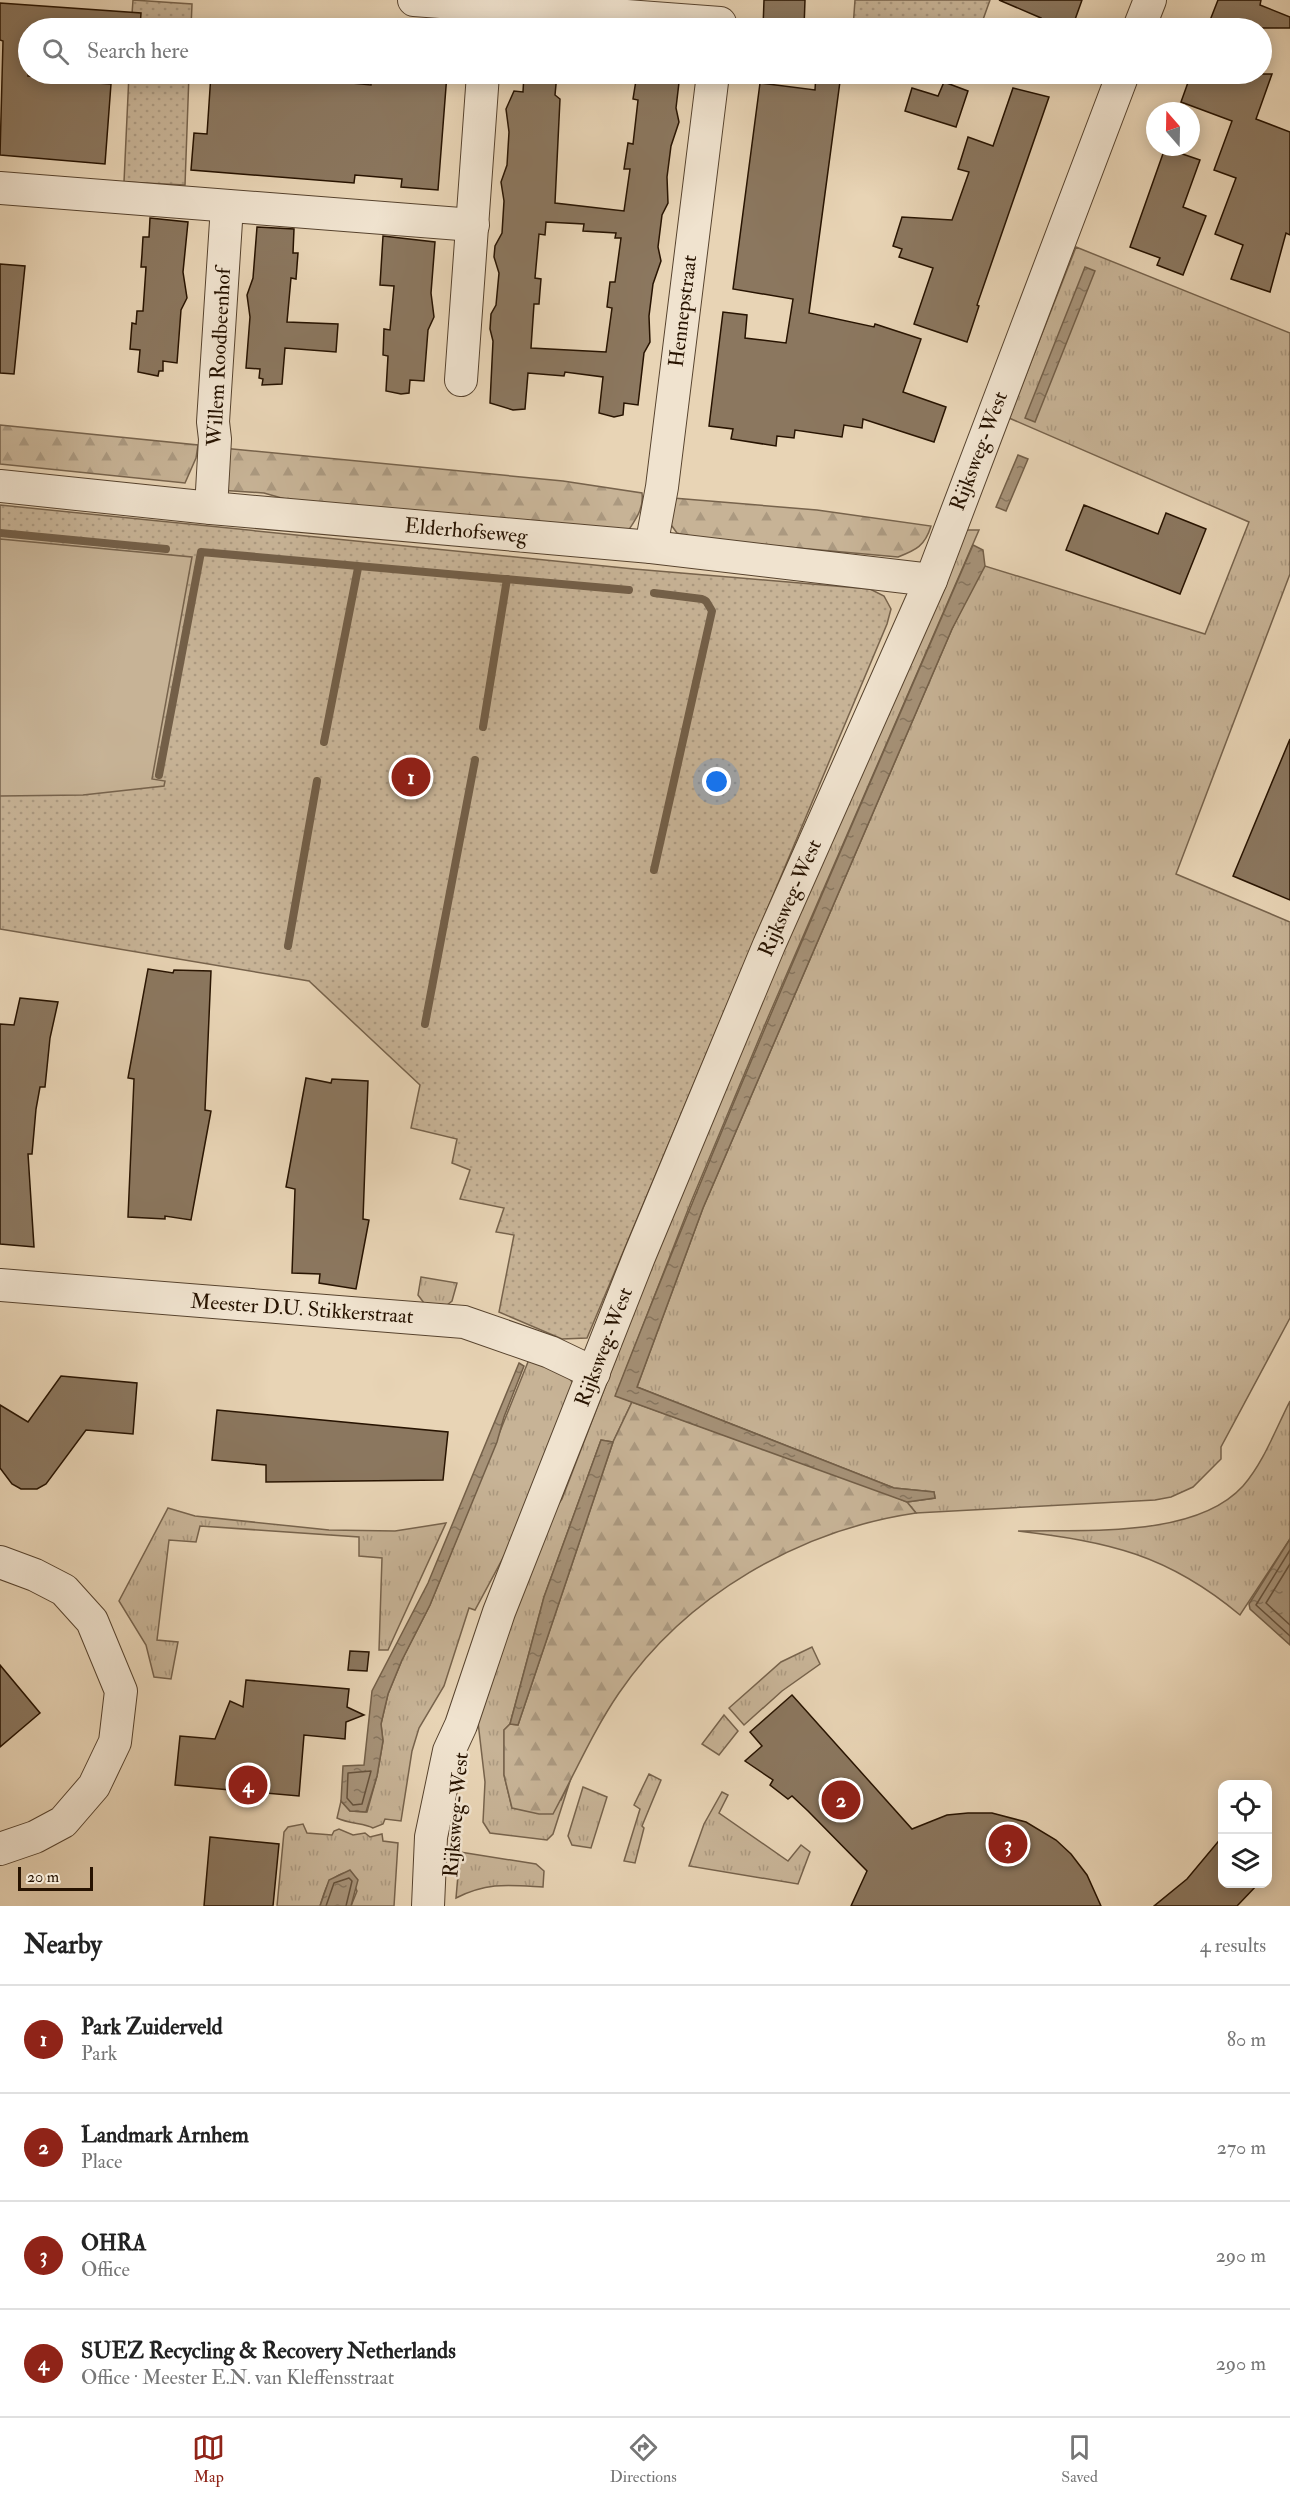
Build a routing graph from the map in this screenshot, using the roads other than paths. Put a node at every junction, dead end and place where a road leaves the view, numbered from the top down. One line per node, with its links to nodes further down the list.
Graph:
1 (414, 0): 3 (street)
2 (1150, 0): 5 (street)
3 (487, 11): 4 (street)
4 (720, 17)
5 (1143, 18)
6 (482, 84): 11 (street)
7 (712, 84): 15 (street, Hennepstraat)
8 (1119, 84): 16 (street, Rijksweg-West)
9 (0, 188): 10 (street)
10 (227, 206): 11 (street); 14 (street, Willem Roodbeenhof)
11 (473, 225): 12 (street)
12 (461, 380)
13 (0, 486): 14 (street, Elderhofseweg)
14 (212, 508): 15 (street, Elderhofseweg)
15 (651, 548): 16 (street, Elderhofseweg)
16 (931, 580): 18 (street, Rijksweg-West)
17 (0, 1285): 18 (street, Meester D.U. Stikkerstraat)
18 (594, 1373): 20 (street, Rijksweg-West)
19 (0, 1562): 21 (street)
20 (462, 1725): 22 (street, Rijksweg-West); 23 (street, Rijksweg-West)
21 (0, 1849)
22 (428, 1906)
23 (449, 1906)

